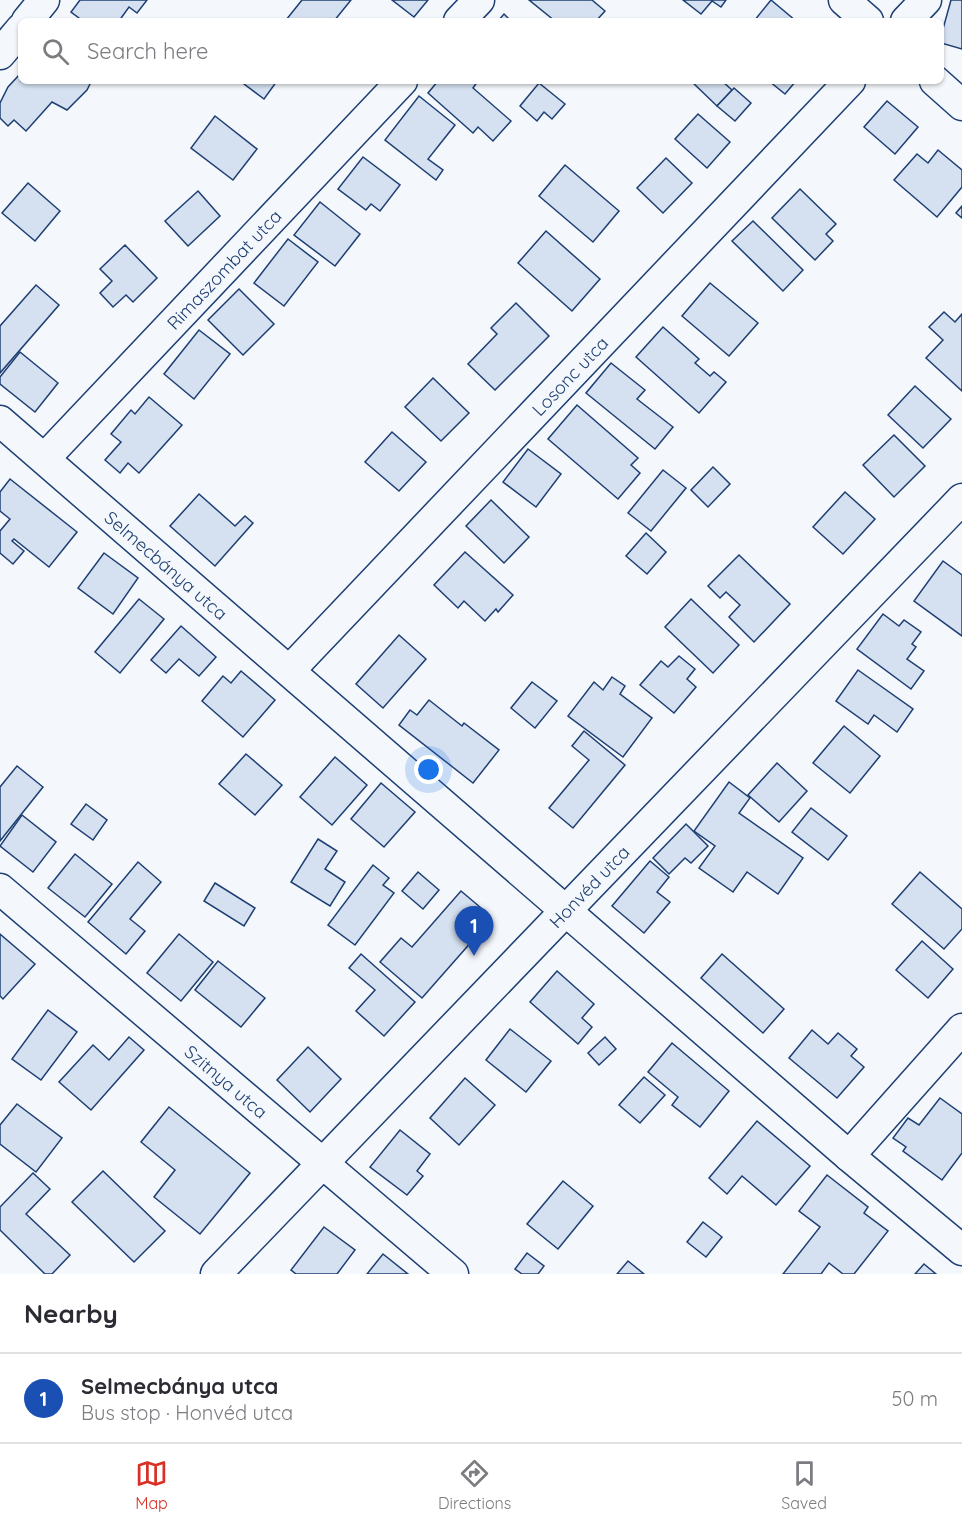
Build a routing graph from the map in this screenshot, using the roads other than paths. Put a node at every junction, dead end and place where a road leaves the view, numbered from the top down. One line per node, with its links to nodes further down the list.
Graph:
1 (45, 0): 5 (street)
2 (479, 0): 6 (street)
3 (844, 0): 7 (street)
4 (926, 0): 8 (street)
5 (30, 18)
6 (462, 18)
7 (865, 18)
8 (909, 18)
9 (18, 33): 10 (street)
10 (0, 54)
11 (399, 84): 16 (street, Rimaszombat utca)
12 (847, 84): 18 (street, Losonc utca)
13 (938, 84): 14 (street)
14 (962, 105)
15 (0, 421): 16 (street, Selmecbánya utca)
16 (45, 458): 18 (street, Selmecbánya utca)
17 (962, 499): 20 (street, Honvéd utca)
18 (290, 670): 20 (street, Selmecbánya utca)
19 (0, 889): 23 (street, Szitnya utca)
20 (568, 910): 22 (street, Selmecbánya utca); 23 (street, Honvéd utca)
21 (962, 1029): 22 (street)
22 (849, 1156): 24 (street, Selmecbánya utca)
23 (323, 1164): 25 (street, Honvéd utca); 26 (street, Szitnya utca)
24 (962, 1250)
25 (216, 1274)
26 (453, 1274)

